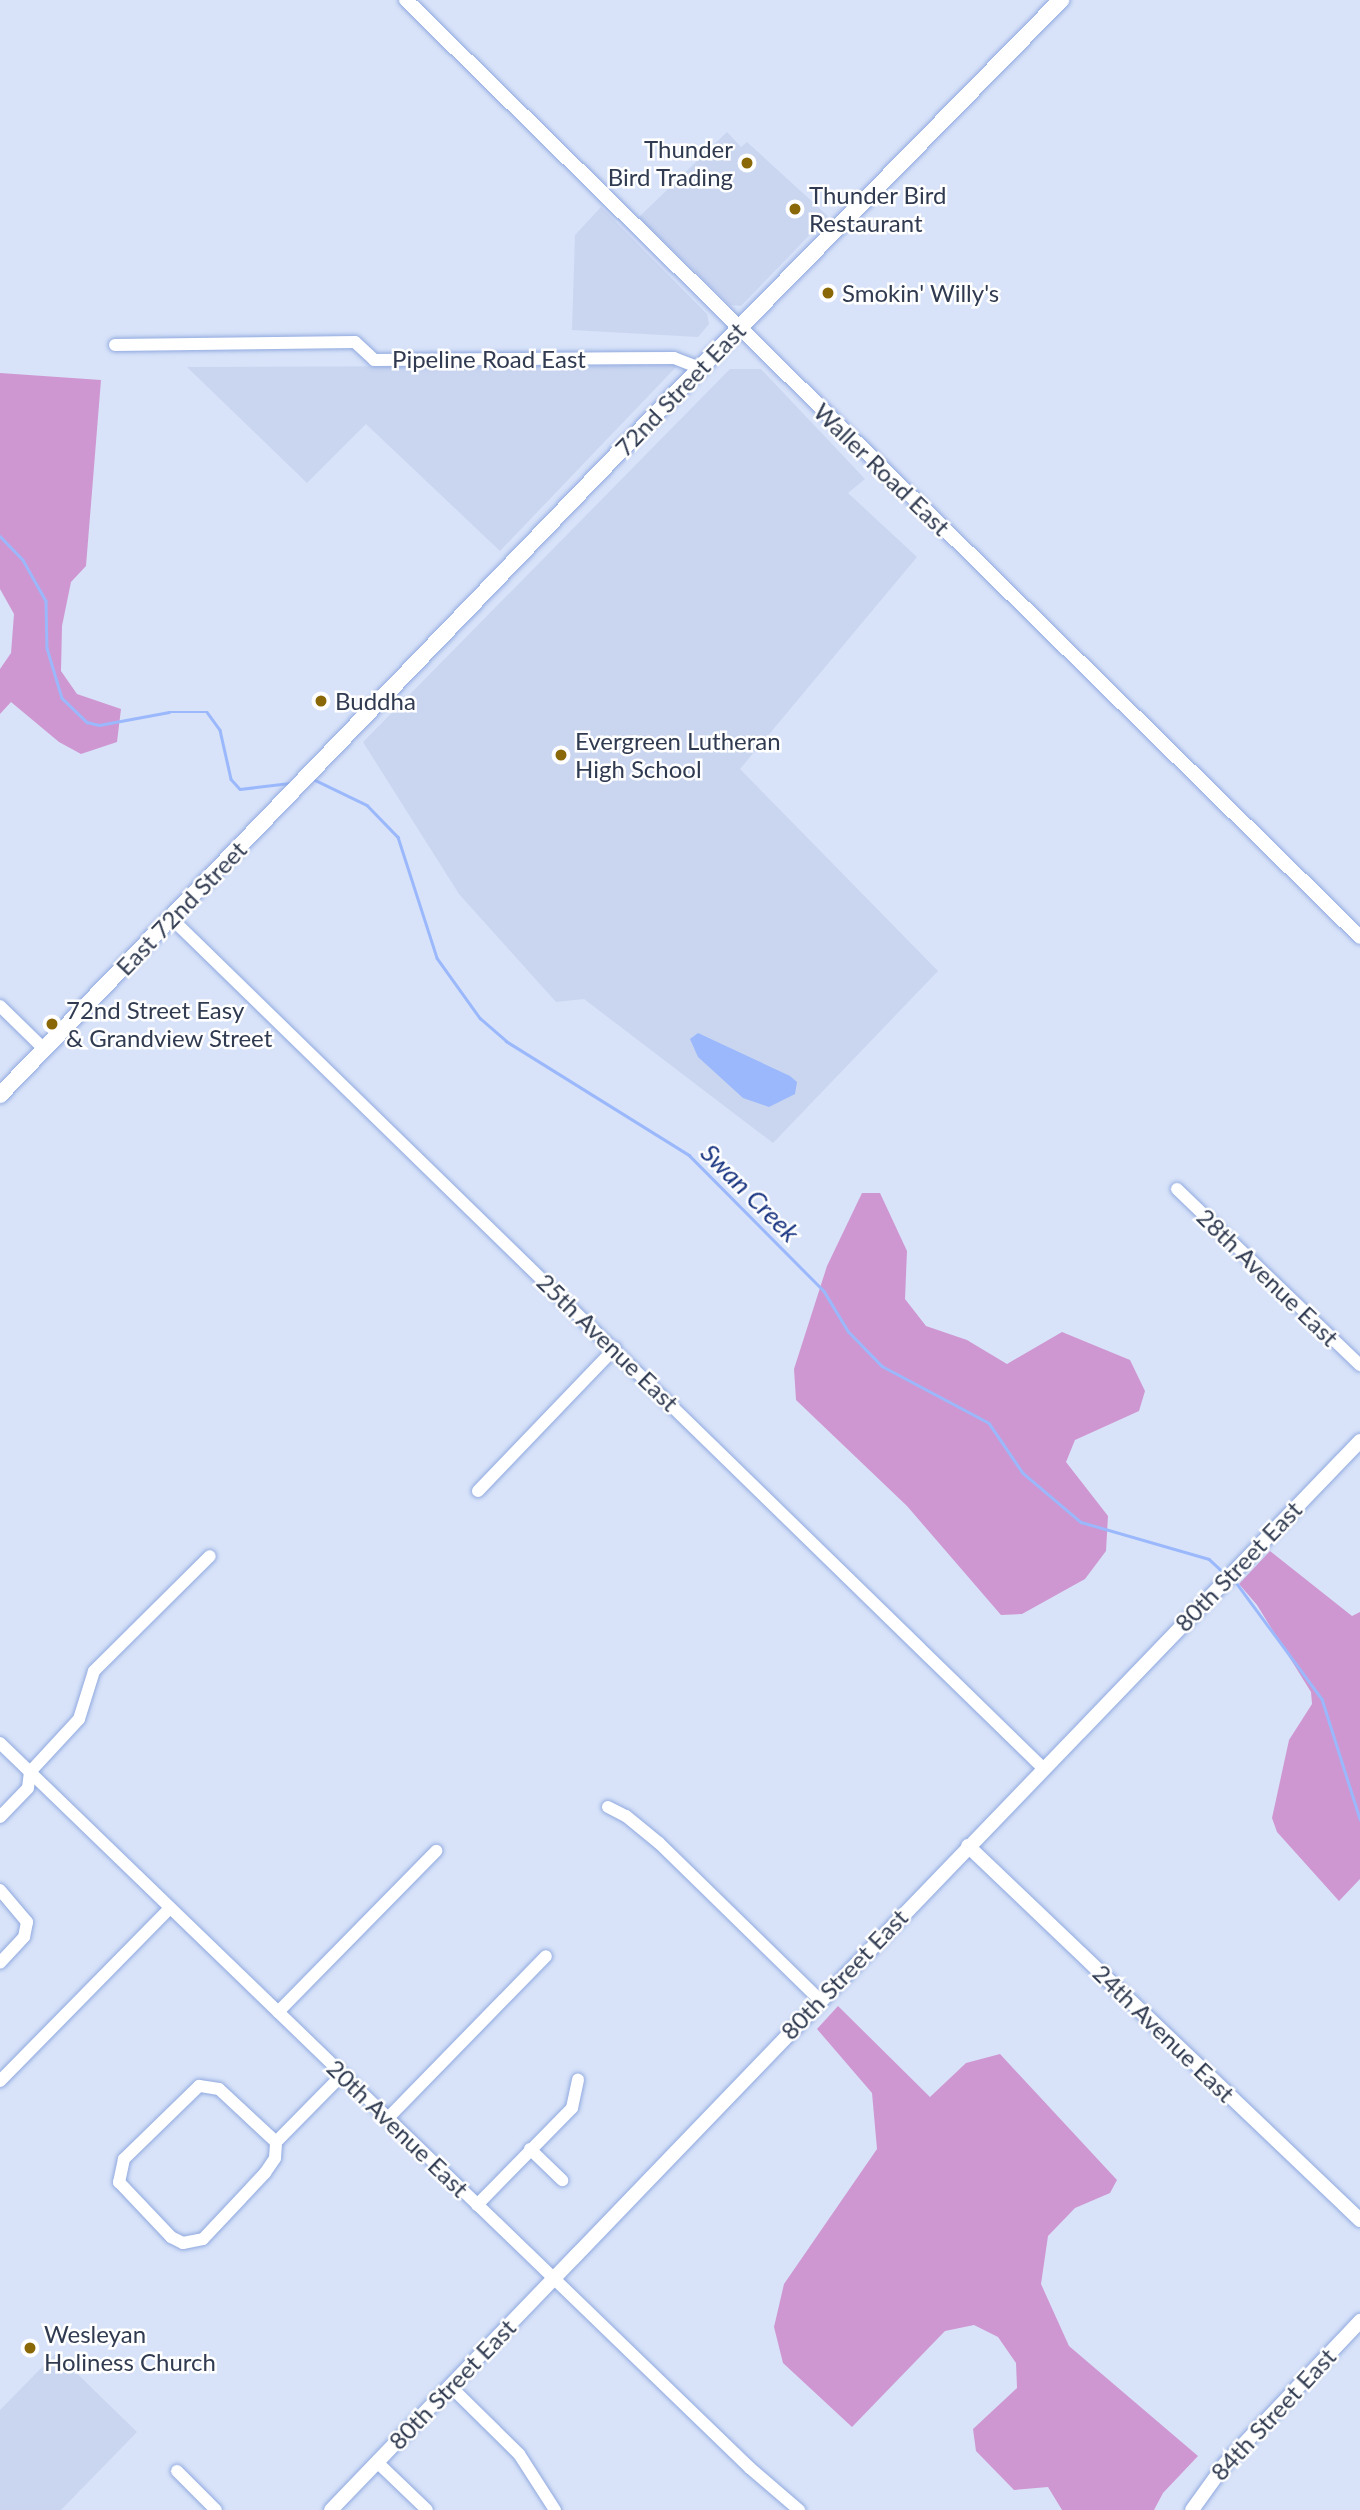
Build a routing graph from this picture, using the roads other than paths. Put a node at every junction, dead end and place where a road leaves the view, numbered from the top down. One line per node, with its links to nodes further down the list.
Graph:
1 (406, 0): 3 (street, Waller Road East)
2 (1061, 0): 3 (main road, 72nd Street East)
3 (739, 328): 5 (main road, 72nd Street East); 8 (street, Waller Road East)
4 (115, 345): 5 (street, Pipeline Road East)
5 (699, 368): 6 (main road, 72nd Street East)
6 (303, 781): 7 (main road, East 72nd Street)
7 (171, 918): 10 (main road, East 72nd Street); 13 (street, 25th Avenue East)
8 (1360, 937)
9 (0, 1006): 10 (street)
10 (44, 1049): 11 (main road, East 72nd Street)
11 (0, 1095)
12 (1177, 1189): 14 (street, 28th Avenue East)
13 (615, 1348): 16 (street); 19 (street, 25th Avenue East)
14 (1360, 1365)
15 (1360, 1441): 19 (street, 80th Street East)
16 (478, 1491)
17 (210, 1556): 20 (street)
18 (0, 1743): 20 (street, 20th Avenue East)
19 (1044, 1768): 23 (street, 80th Street East)
20 (30, 1772): 22 (street); 26 (street, 20th Avenue East)
21 (608, 1807): 29 (street)
22 (0, 1817)
23 (968, 1846): 29 (street, 80th Street East); 39 (street, 24th Avenue East)
24 (436, 1851): 30 (street)
25 (0, 1890): 28 (street)
26 (169, 1909): 30 (street, 20th Avenue East); 33 (street)
27 (546, 1956): 34 (street)
28 (0, 1963)
29 (820, 2000): 40 (street, 80th Street East)
30 (278, 2012): 31 (street, 20th Avenue East)
31 (342, 2076): 34 (street, 20th Avenue East); 35 (street)
32 (578, 2080): 36 (street)
33 (0, 2081)
34 (388, 2118): 38 (street, 20th Avenue East)
35 (275, 2142): 35 (street)
36 (530, 2149): 37 (street); 38 (street)
37 (562, 2180)
38 (477, 2205): 40 (street, 20th Avenue East)
39 (1360, 2220)
40 (553, 2276): 42 (street, 80th Street East); 49 (street, 20th Avenue East)
41 (1360, 2321): 50 (street, 84th Street East)
42 (450, 2386): 43 (street, 80th Street East); 48 (street)
43 (377, 2462): 46 (street, 80th Street East); 47 (street)
44 (177, 2471): 45 (street)
45 (216, 2510)
46 (331, 2510)
47 (427, 2510)
48 (555, 2510)
49 (799, 2510)
50 (1192, 2510)

